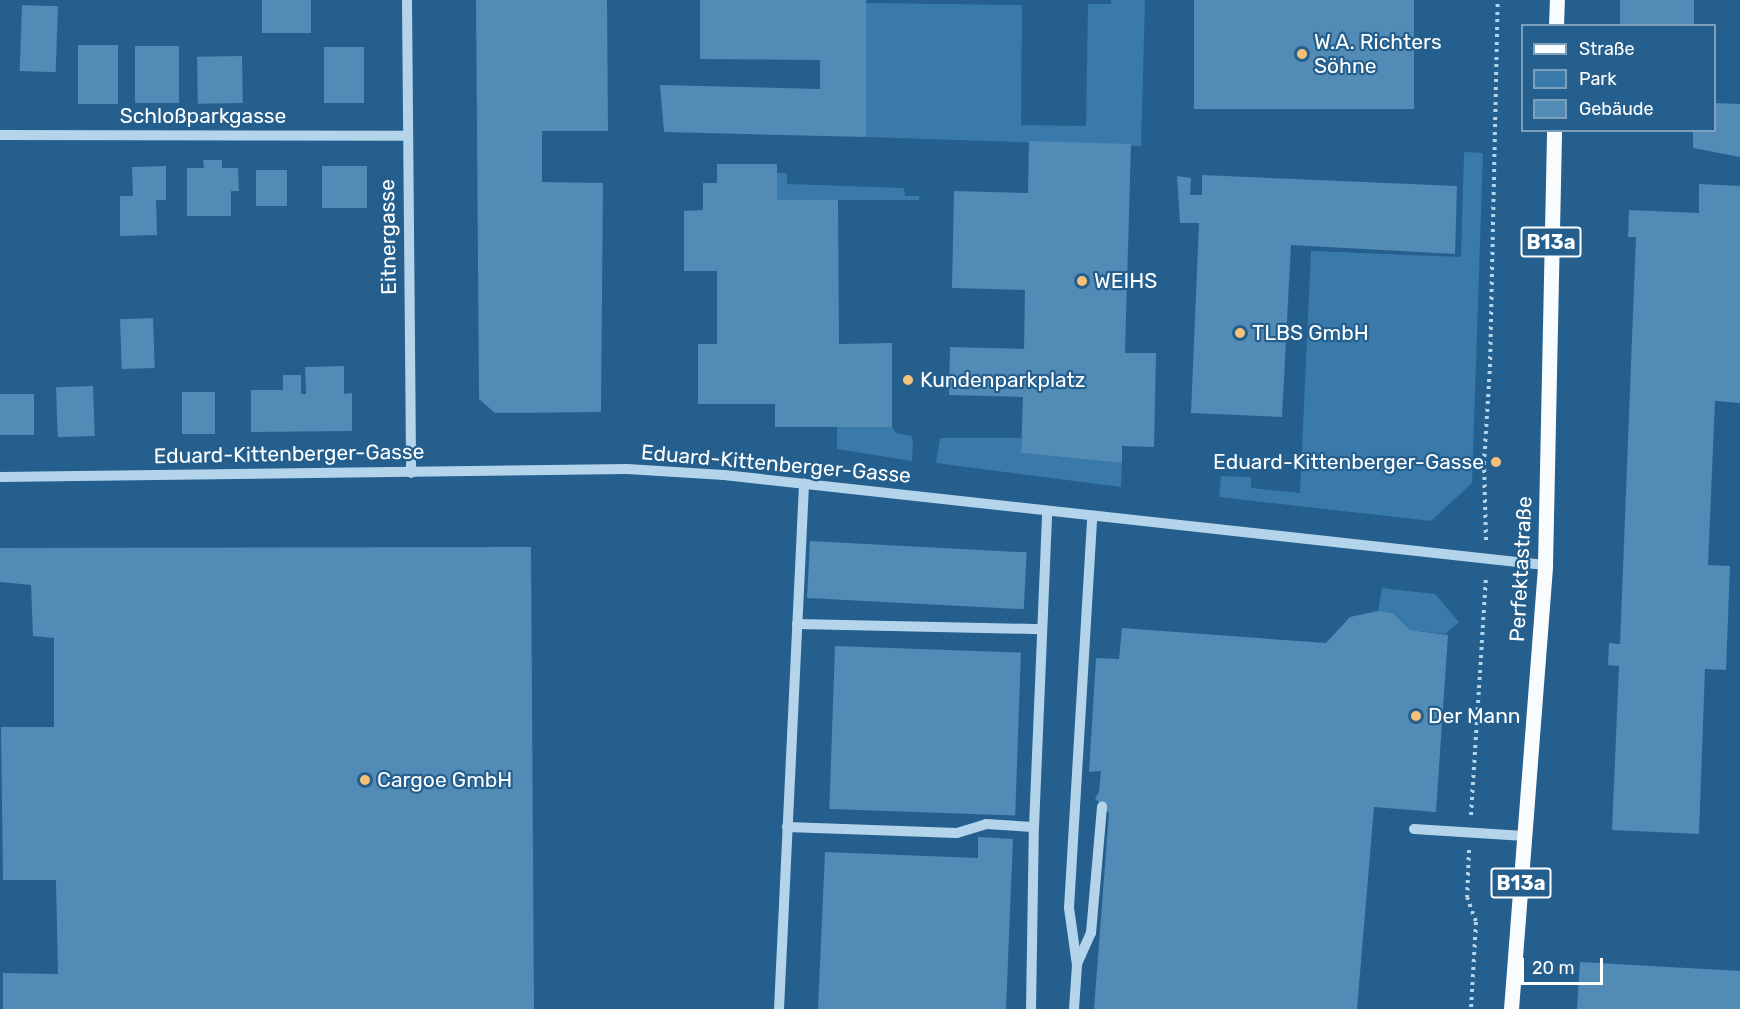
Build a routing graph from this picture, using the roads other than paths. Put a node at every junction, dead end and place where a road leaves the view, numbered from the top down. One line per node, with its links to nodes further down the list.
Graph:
1 (407, 0): 6 (street, Eitnergasse)
2 (1557, 0): 3 (main road)
3 (1556, 24)
4 (1554, 132): 12 (main road, Perfektastraße / B13a)
5 (0, 135): 6 (street, Schloßparkgasse)
6 (407, 136): 7 (street, Eitnergasse)
7 (411, 473): 8 (street, Eduard-Kittenberger-Gasse); 9 (street, Eduard-Kittenberger-Gasse)
8 (0, 477)
9 (804, 484): 10 (street, Eduard-Kittenberger-Gasse); 13 (street)
10 (1047, 511): 11 (street, Eduard-Kittenberger-Gasse); 14 (street)
11 (1092, 516): 12 (street, Eduard-Kittenberger-Gasse); 20 (street)
12 (1545, 565): 19 (main road, Perfektastraße / B13a)
13 (797, 624): 14 (street); 16 (street)
14 (1042, 629): 17 (street)
15 (1102, 806): 20 (street)
16 (787, 827): 17 (street); 21 (street)
17 (1034, 827): 22 (street)
18 (1414, 829): 19 (street)
19 (1525, 836): 24 (main road, Perfektastraße / B13a)
20 (1077, 964): 23 (street)
21 (779, 1009)
22 (1031, 1009)
23 (1074, 1009)
24 (1511, 1009)

